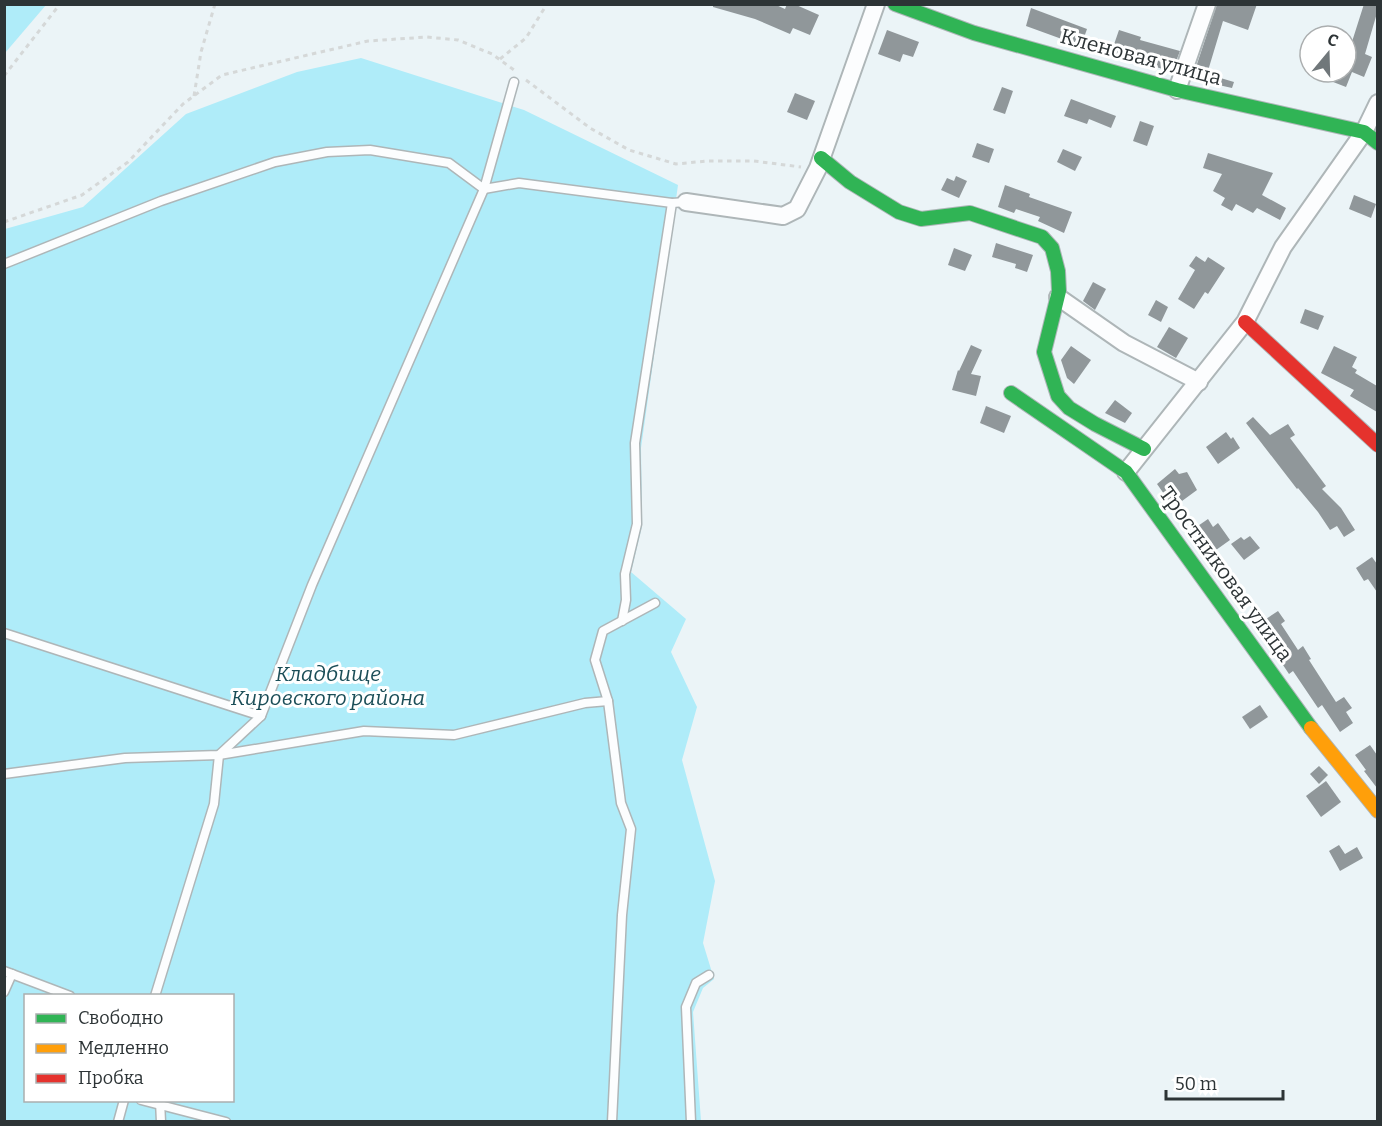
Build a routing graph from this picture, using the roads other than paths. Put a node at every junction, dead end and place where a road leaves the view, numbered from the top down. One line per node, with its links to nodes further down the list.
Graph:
1 (876, 4): 8 (street)
2 (895, 4): 5 (street, Кленовая улица)
3 (1207, 4): 5 (street)
4 (514, 82): 9 (lane)
5 (1177, 90): 7 (street, Кленовая улица)
6 (1377, 104): 7 (street)
7 (1371, 138): 13 (street)
8 (819, 163): 10 (street); 12 (street)
9 (484, 189): 10 (lane); 11 (lane); 23 (lane)
10 (679, 202): 20 (lane)
11 (4, 264)
12 (1058, 297): 14 (street); 17 (street)
13 (1245, 322): 14 (street); 16 (street)
14 (1199, 382): 17 (street)
15 (1011, 393): 18 (street, Тростниковая улица)
16 (1377, 445)
17 (1144, 449): 18 (street)
18 (1126, 472): 26 (street, Тростниковая улица)
19 (655, 603): 20 (lane)
20 (622, 621): 22 (lane)
21 (4, 633): 23 (lane)
22 (608, 701): 24 (lane); 37 (lane)
23 (261, 716): 24 (lane)
24 (219, 755): 25 (lane); 31 (lane)
25 (4, 774)
26 (1377, 811)
27 (8, 972): 29 (lane); 30 (lane)
28 (709, 975): 38 (lane)
29 (4, 992)
30 (65, 994)
31 (156, 994)
32 (124, 1102): 34 (lane)
33 (160, 1103): 35 (lane); 36 (lane)
34 (118, 1122)
35 (161, 1122)
36 (226, 1122)
37 (612, 1122)
38 (691, 1122)

